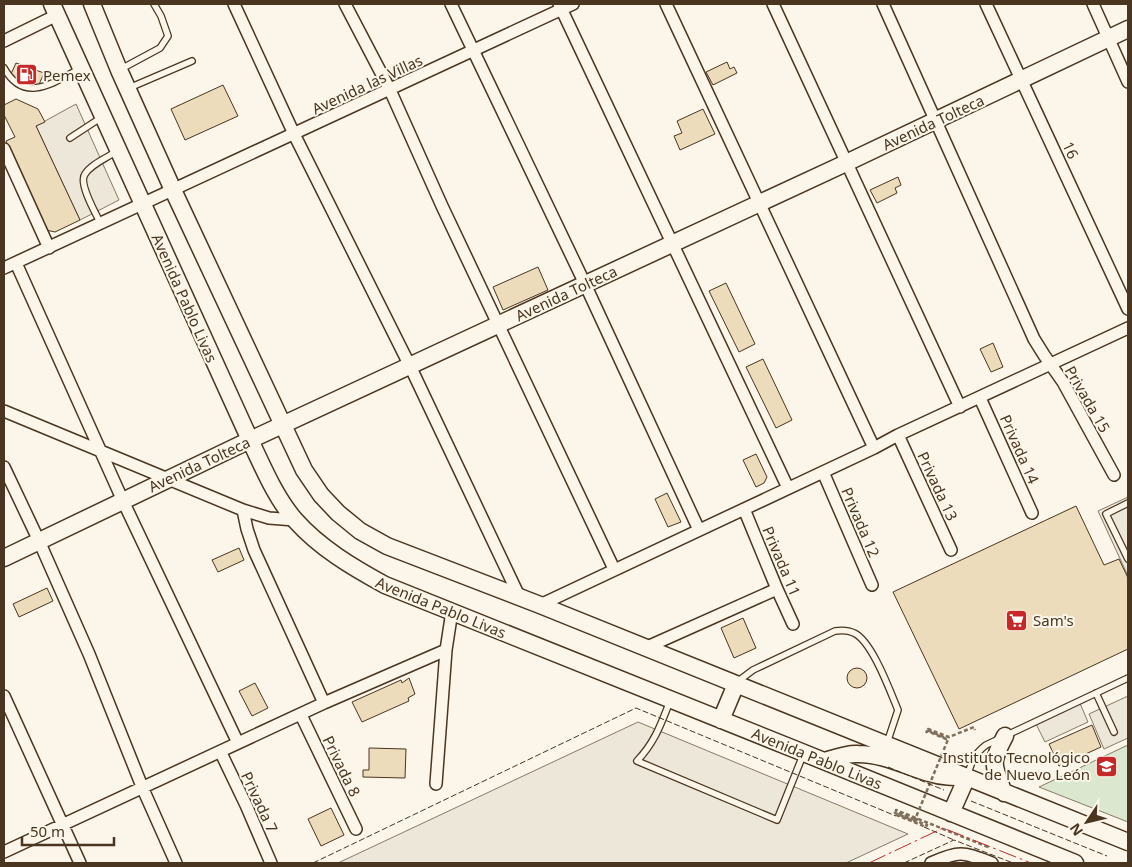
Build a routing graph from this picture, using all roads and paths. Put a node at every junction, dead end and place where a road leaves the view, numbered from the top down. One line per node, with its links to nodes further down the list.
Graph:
1 (92, 4): 21 (main road)
2 (154, 4): 21 (lane)
3 (234, 4): 28 (street)
4 (345, 4): 25 (street)
5 (450, 4): 17 (street)
6 (573, 4): 12 (street, Avenida las Villas)
7 (666, 4): 34 (street)
8 (773, 4): 32 (street)
9 (883, 4): 27 (street, Privada 15)
10 (986, 4): 22 (street, 16)
11 (1093, 4): 15 (street)
12 (560, 7): 17 (street, Avenida las Villas); 37 (street)
13 (54, 9): 16 (street); 19 (main road, Avenida Pablo Livas)
14 (1128, 29): 15 (main road, Avenida Tolteca)
15 (1109, 38): 22 (main road, Avenida Tolteca); 23 (street)
16 (4, 40)
17 (473, 51): 25 (street, Avenida las Villas); 41 (street)
18 (192, 61): 24 (lane)
19 (82, 67): 20 (lane); 26 (main road, Avenida Pablo Livas)
20 (4, 68)
21 (119, 70): 24 (main road)
22 (1022, 80): 27 (main road, Avenida Tolteca); 42 (street, 16)
23 (1128, 82)
24 (127, 89): 33 (main road)
25 (390, 90): 28 (street, Avenida las Villas); 43 (street)
26 (104, 116): 29 (lane); 31 (main road, Avenida Pablo Livas)
27 (935, 121): 32 (main road, Avenida Tolteca); 45 (street, Privada 15)
28 (294, 134): 33 (street, Avenida las Villas); 46 (street)
29 (70, 138)
30 (4, 149): 38 (street)
31 (119, 150): 35 (main road, Avenida Pablo Livas); 36 (lane)
32 (846, 163): 34 (main road, Avenida Tolteca); 48 (street)
33 (173, 190): 35 (street); 50 (main road)
34 (759, 203): 37 (main road, Avenida Tolteca); 53 (street)
35 (143, 205): 36 (street); 52 (main road, Avenida Pablo Livas)
36 (101, 224): 38 (street)
37 (673, 244): 41 (main road, Avenida Tolteca); 59 (street)
38 (49, 248): 39 (street)
39 (16, 263): 40 (street); 54 (street)
40 (4, 268)
41 (585, 284): 43 (main road, Avenida Tolteca); 66 (street)
42 (1128, 309)
43 (498, 325): 46 (main road, Avenida Tolteca); 71 (street)
44 (1128, 328): 45 (street)
45 (1051, 365): 47 (street); 57 (street, Privada 15)
46 (410, 366): 50 (main road, Avenida Tolteca); 74 (street)
47 (980, 398): 48 (street); 64 (street, Privada 14)
48 (960, 407): 51 (street)
49 (4, 411): 54 (street)
50 (282, 425): 52 (main road, Avenida Tolteca); 74 (main road)
51 (898, 435): 53 (street); 68 (street, Privada 13)
52 (250, 440): 58 (main road, Avenida Tolteca); 65 (main road, Avenida Pablo Livas)
53 (874, 448): 56 (street)
54 (101, 451): 58 (street); 60 (street)
55 (4, 467): 67 (street)
56 (823, 472): 59 (street); 72 (street, Privada 12)
57 (1114, 475)
58 (167, 479): 60 (main road, Avenida Tolteca); 63 (street)
59 (788, 488): 62 (street)
60 (123, 501): 67 (main road, Avenida Tolteca); 93 (street)
61 (1128, 503): 70 (lane)
62 (744, 509): 66 (street); 73 (street, Privada 11)
63 (242, 510): 65 (street); 85 (street)
64 (1032, 513)
65 (295, 520): 76 (main road, Avenida Pablo Livas)
66 (699, 530): 71 (street)
67 (39, 541): 69 (main road, Avenida Tolteca); 100 (street)
68 (951, 550)
69 (4, 558)
70 (1128, 559)
71 (614, 569): 75 (street)
72 (872, 585)
73 (776, 589): 77 (street, Privada 11); 78 (street)
74 (518, 596): 75 (main road)
75 (540, 604): 78 (main road)
76 (452, 611): 79 (street); 84 (main road, Avenida Pablo Livas)
77 (793, 624)
78 (645, 648): 81 (main road)
79 (446, 650): 85 (street); 99 (street)
80 (1128, 678): 82 (lane)
81 (736, 684): 87 (main road); 94 (main road); 94 (lane)
82 (1096, 694): 90 (lane); 91 (lane)
83 (4, 696): 105 (street)
84 (670, 700): 87 (main road, Avenida Pablo Livas); 96 (lane)
85 (324, 704): 86 (street)
86 (301, 715): 93 (street); 106 (street, Privada 8)
87 (721, 720): 96 (main road, Avenida Pablo Livas)
88 (974, 728): 92 (path)
89 (926, 732): 92 (path)
90 (1114, 732)
91 (1005, 736): 98 (lane); 101 (main road)
92 (949, 737): 104 (path, bridge)
93 (238, 744): 95 (street)
94 (886, 745): 98 (main road)
95 (220, 753): 100 (street); 112 (street, Privada 7)
96 (804, 753): 97 (main road, Avenida Pablo Livas)
97 (824, 761): 98 (main road); 103 (main road, Avenida Pablo Livas)
98 (967, 776): 101 (main road); 103 (main road)
99 (436, 784)
100 (143, 789): 105 (street); 111 (street)
101 (1004, 793): 107 (main road)
102 (896, 812): 104 (path)
103 (951, 813): 114 (main road, Avenida Pablo Livas)
104 (915, 820): 109 (path)
105 (64, 825): 108 (street); 110 (street)
106 (356, 830)
107 (1128, 842)
108 (4, 852)
109 (983, 861): 113 (street)
110 (80, 863)
111 (176, 863)
112 (271, 863)
113 (931, 863)
114 (1075, 863)

